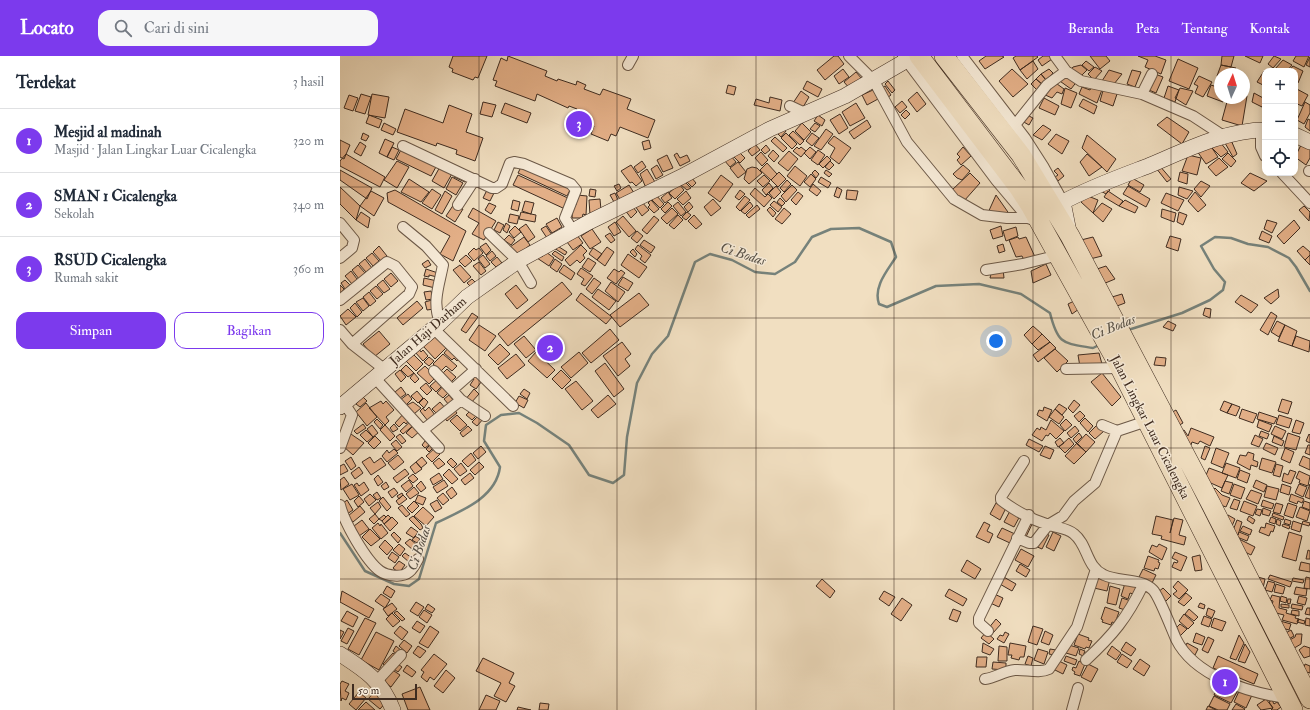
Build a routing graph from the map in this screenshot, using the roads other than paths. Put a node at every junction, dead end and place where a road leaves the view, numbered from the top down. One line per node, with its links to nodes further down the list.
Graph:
1 (849, 56): 8 (street)
2 (944, 56): 30 (highway, Jalan Lingkar Luar Cicalengka)
3 (962, 56): 12 (street)
4 (1055, 56): 6 (street)
5 (914, 59): 8 (street, Jalan Haji Darham); 25 (highway, Jalan Lingkar Luar Cicalengka)
6 (1066, 71): 9 (street); 12 (street)
7 (1152, 74): 9 (street)
8 (874, 81): 11 (street, Jalan Haji Darham); 25 (street)
9 (1142, 94): 15 (street)
10 (790, 106): 11 (street)
11 (806, 114): 28 (street, Jalan Haji Darham)
12 (1015, 125): 22 (street)
13 (1262, 130): 15 (street)
14 (1298, 136): 17 (street)
15 (1225, 137): 22 (street)
16 (1262, 138): 19 (street)
17 (1310, 142)
18 (403, 146): 21 (street)
19 (1262, 149)
20 (1285, 176): 23 (street)
21 (475, 179): 24 (street); 28 (street)
22 (1063, 202): 30 (street)
23 (1310, 203)
24 (458, 205)
25 (1033, 219): 31 (highway, Jalan Lingkar Luar Cicalengka)
26 (340, 222): 32 (street)
27 (403, 226): 38 (street)
28 (573, 231): 33 (street, Jalan Haji Darham)
29 (489, 233): 33 (street)
30 (1070, 236): 36 (highway, Jalan Lingkar Luar Cicalengka)
31 (1059, 255): 34 (street); 36 (highway, Jalan Lingkar Luar Cicalengka)
32 (340, 258)
33 (518, 260): 35 (street); 38 (street, Jalan Haji Darham)
34 (986, 270)
35 (530, 283)
36 (1091, 295): 41 (highway, Jalan Lingkar Luar Cicalengka)
37 (340, 300): 40 (street)
38 (436, 325): 42 (street); 45 (street, Jalan Haji Darham)
39 (340, 330): 40 (street)
40 (352, 344): 45 (street)
41 (1123, 361): 43 (street); 51 (highway, Jalan Lingkar Luar Cicalengka); 72 (highway, Jalan Lingkar Luar Cicalengka)
42 (476, 369): 46 (street); 49 (street)
43 (1066, 369)
44 (434, 371): 46 (street)
45 (380, 373): 48 (street, Jalan Haji Darham); 53 (street)
46 (452, 390): 47 (street)
47 (461, 400): 50 (street); 53 (street)
48 (342, 405): 55 (street)
49 (514, 406)
50 (485, 416)
51 (1147, 421): 54 (street); 73 (highway, Jalan Lingkar Luar Cicalengka)
52 (1102, 425): 54 (street)
53 (423, 430): 56 (street)
54 (1117, 432): 60 (street)
55 (340, 448)
56 (439, 448)
57 (1024, 461): 59 (street)
58 (340, 505): 62 (street)
59 (1029, 515): 60 (street); 61 (street)
60 (1048, 525): 61 (street); 63 (street)
61 (1018, 538): 65 (street)
62 (418, 559)
63 (1096, 569): 64 (street); 69 (street)
64 (1143, 585): 68 (street); 73 (street)
65 (988, 631)
66 (340, 654): 70 (street)
67 (401, 655): 70 (street)
68 (1086, 660)
69 (984, 679)
70 (377, 681): 74 (street)
71 (1078, 688): 75 (street)
72 (1310, 697)
73 (1290, 704)
74 (393, 710)
75 (1072, 710)

